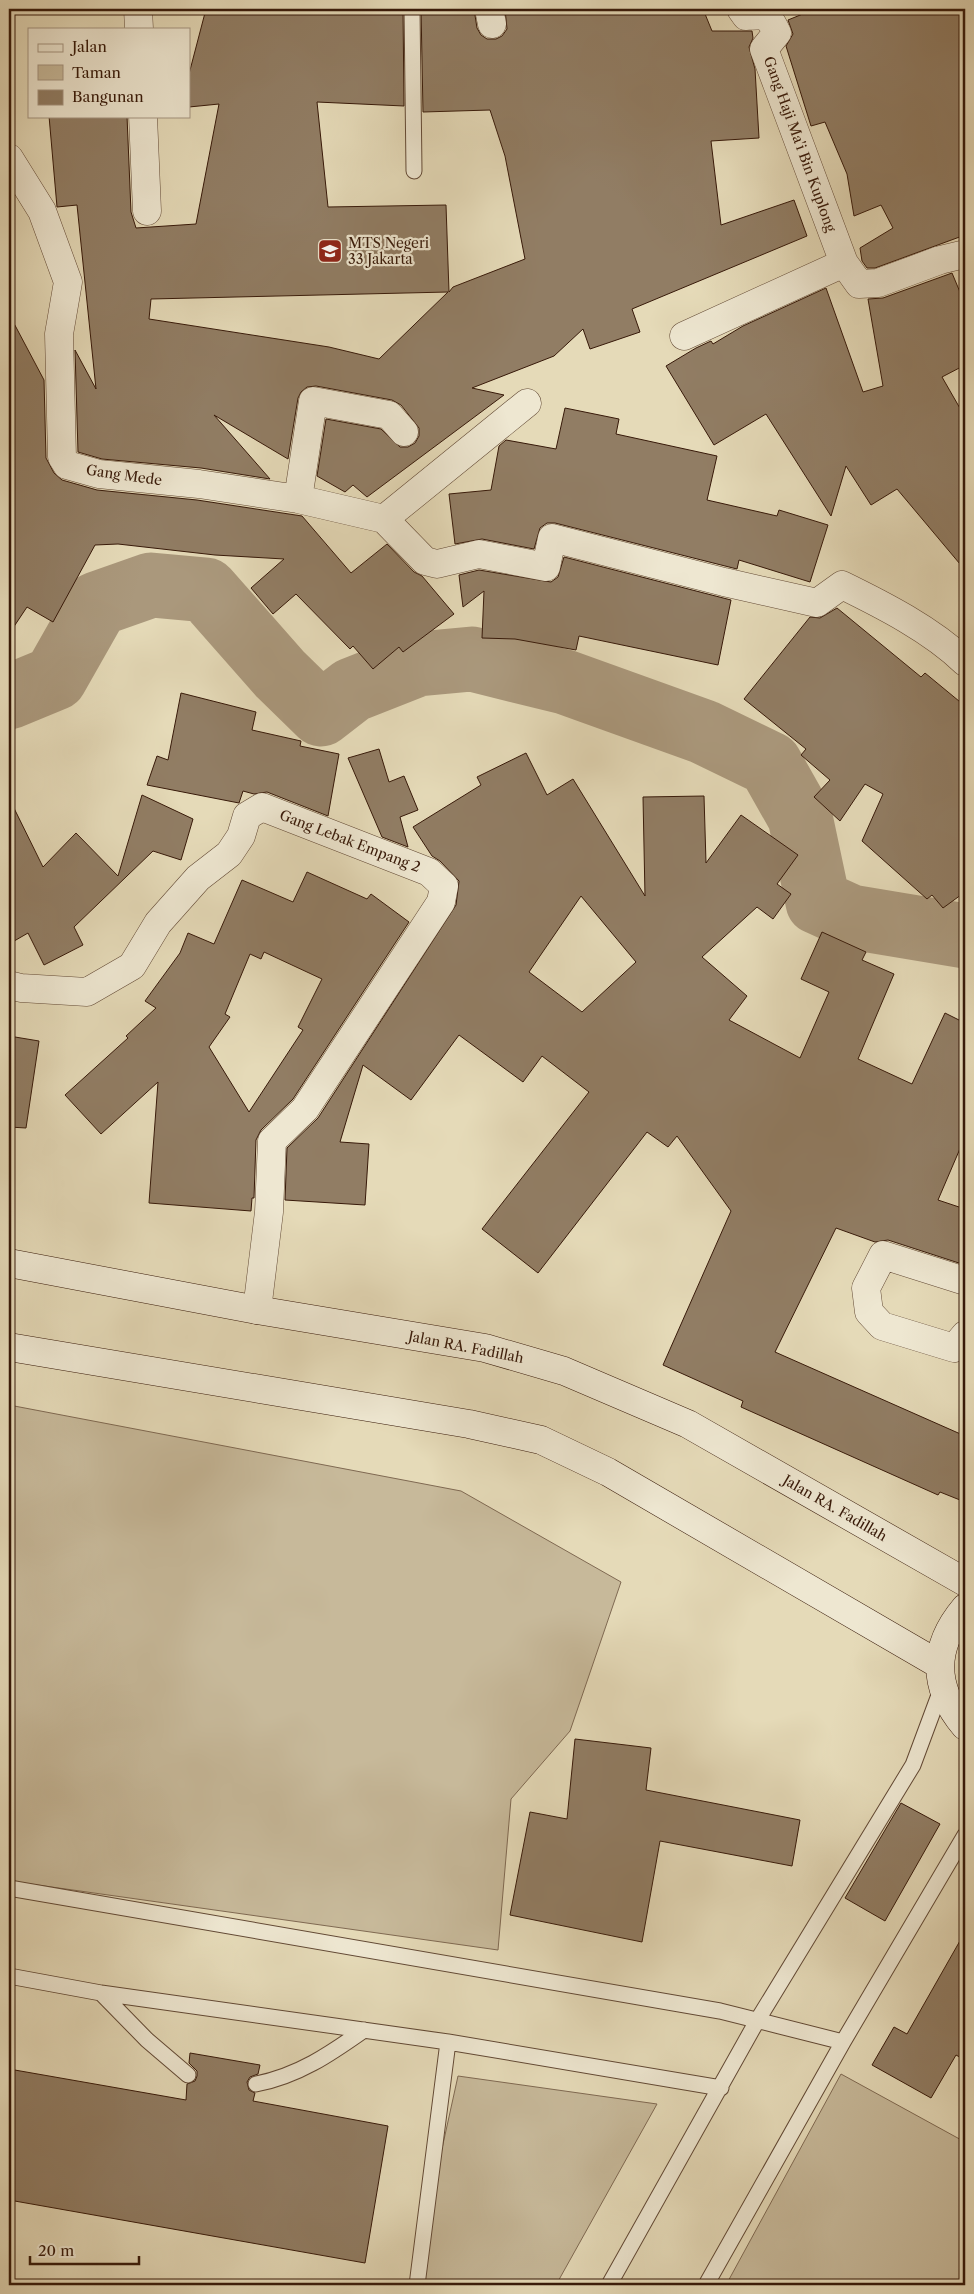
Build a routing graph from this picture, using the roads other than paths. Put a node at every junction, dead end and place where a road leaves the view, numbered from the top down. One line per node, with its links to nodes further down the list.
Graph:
1 (138, 9): 4 (street)
2 (412, 9): 7 (lane)
3 (760, 11): 10 (street, Gang Haji Ma'i Bin Kuplong)
4 (139, 28)
5 (143, 118): 8 (street)
6 (9, 158): 14 (street, Gang Mede)
7 (414, 171)
8 (147, 211)
9 (963, 260): 10 (street, Gang Haji Ma'i Bin Kuplong)
10 (844, 264): 11 (street)
11 (684, 336)
12 (527, 403): 15 (street)
13 (404, 432): 14 (street)
14 (298, 499): 15 (street, Gang Mede)
15 (384, 519): 16 (street)
16 (965, 662)
17 (9, 985): 20 (street, Gang Lebak Empang 2)
18 (9, 1263): 20 (street, Jalan RA. Fadillah)
19 (965, 1281): 21 (street)
20 (257, 1310): 23 (street, Jalan RA. Fadillah)
21 (965, 1335)
22 (9, 1347): 25 (street)
23 (965, 1582)
24 (965, 1608): 25 (street)
25 (941, 1676): 26 (street); 31 (lane)
26 (965, 1726)
27 (965, 1835): 34 (lane)
28 (9, 1888): 31 (lane)
29 (9, 1976): 30 (lane)
30 (101, 1993): 32 (lane); 35 (lane)
31 (757, 2021): 34 (lane); 37 (lane)
32 (364, 2030): 33 (lane); 36 (lane)
33 (448, 2042): 37 (lane); 38 (lane)
34 (844, 2042): 40 (lane)
35 (188, 2075)
36 (256, 2084)
37 (721, 2088): 39 (lane)
38 (417, 2285)
39 (609, 2285)
40 (706, 2285)

